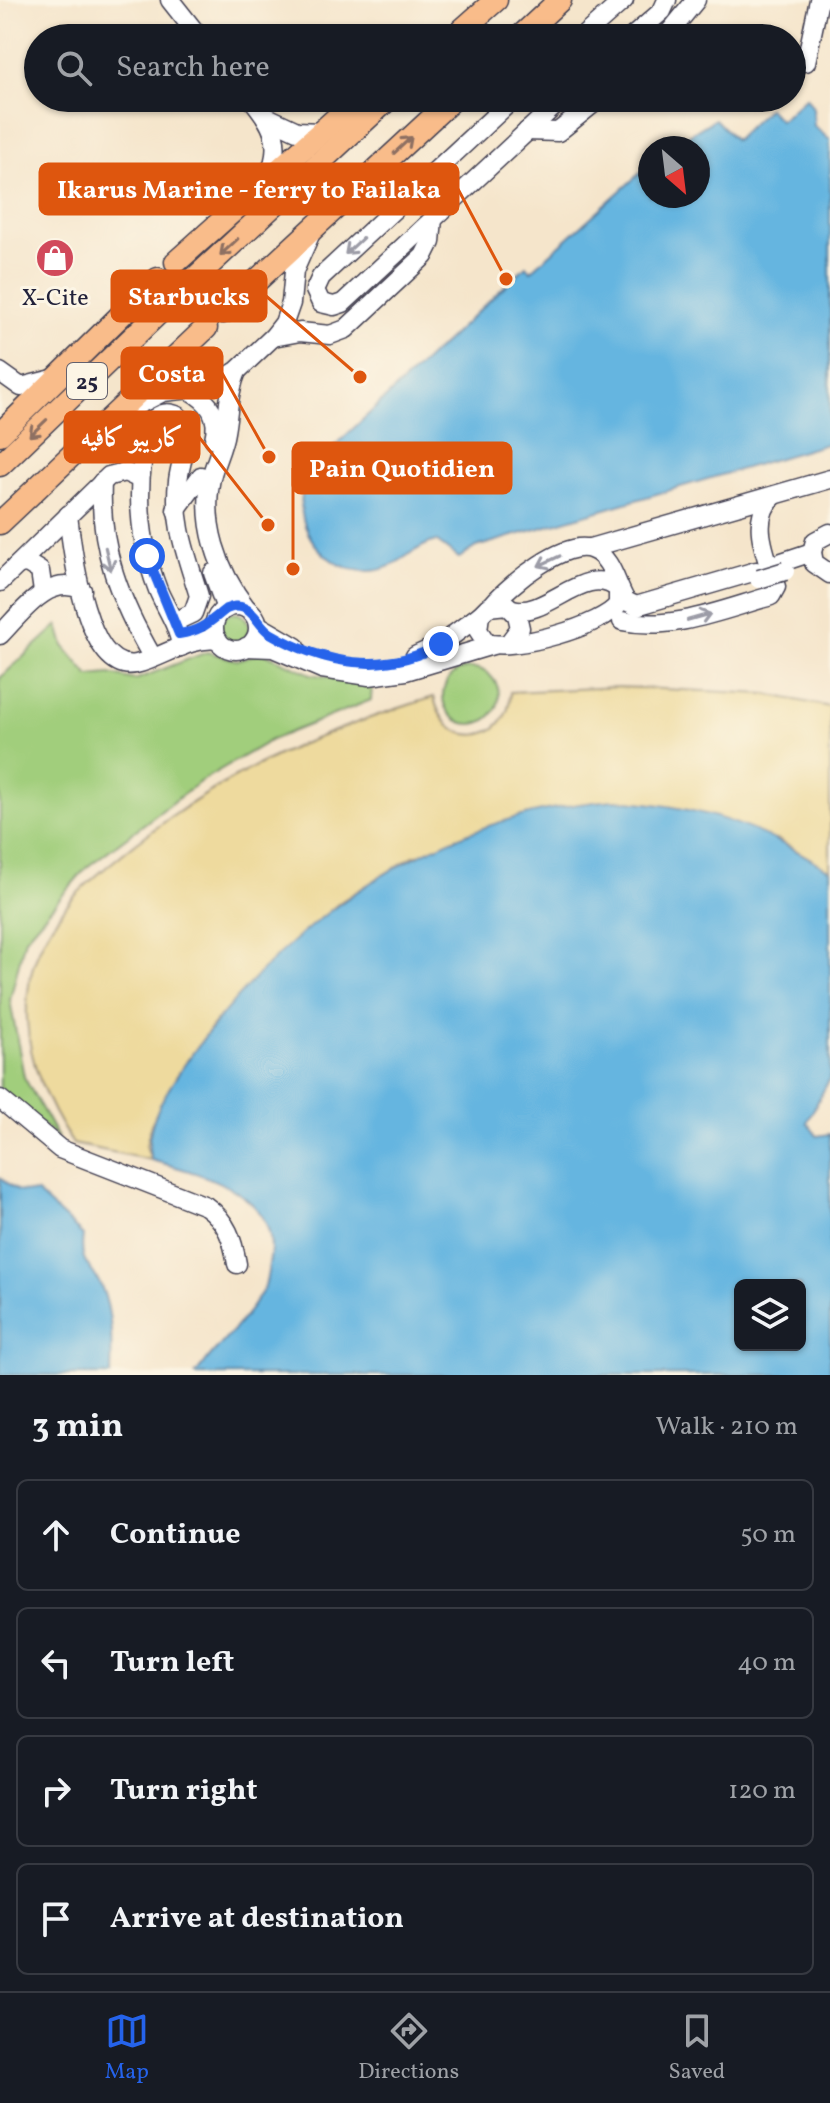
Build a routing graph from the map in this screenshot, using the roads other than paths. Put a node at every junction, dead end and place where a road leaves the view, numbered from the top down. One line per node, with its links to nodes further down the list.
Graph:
1 (496, 0): 9 (main road)
2 (560, 0): 10 (main road)
3 (624, 0): 11 (street)
4 (667, 0): 12 (street)
5 (696, 0): 13 (street)
6 (819, 0): 14 (street)
7 (180, 4): 8 (street)
8 (192, 24)
9 (469, 24)
10 (534, 24)
11 (597, 24)
12 (647, 24)
13 (676, 24)
14 (806, 62)
15 (263, 112): 23 (street)
16 (343, 112): 24 (main road)
17 (374, 112): 32 (main road, one-way to 32)
18 (439, 112): 29 (main road, one-way to 18)
19 (499, 112): 22 (street)
20 (547, 112): 25 (street)
21 (583, 112): 25 (street)
22 (496, 115): 25 (street); 27 (street)
23 (267, 117): 24 (street); 26 (street)
24 (320, 132): 26 (main road)
25 (523, 134): 28 (street)
26 (268, 177): 30 (main road)
27 (423, 183): 28 (street); 28 (street, one-way to 28)
28 (440, 212): 36 (street)
29 (312, 228): 34 (main road); 36 (street)
30 (176, 262)
31 (158, 279): 39 (main road)
32 (193, 280)
33 (175, 297): 43 (main road, 25, one-way to 43)
34 (223, 312)
35 (206, 328): 41 (main road, 25)
36 (273, 337): 37 (street)
37 (237, 371): 40 (street); 68 (street)
38 (0, 372): 39 (street)
39 (53, 379): 42 (main road)
40 (189, 390): 41 (street); 44 (street)
41 (95, 431): 52 (main road, 25)
42 (0, 434)
43 (0, 465)
44 (201, 476): 50 (street); 70 (street)
45 (140, 479): 47 (street); 50 (street); 71 (street)
46 (830, 479): 48 (street)
47 (102, 482): 51 (street); 75 (street, one-way to 75)
48 (774, 496): 49 (street); 53 (street)
49 (736, 507): 53 (street); 55 (street)
50 (176, 510): 71 (street)
51 (68, 515): 58 (street); 64 (street)
52 (0, 523)
53 (760, 527): 69 (street, one-way to 53)
54 (830, 533): 57 (street)
55 (622, 539): 56 (street); 59 (street)
56 (590, 548): 59 (street); 67 (street, one-way to 67)
57 (813, 557): 60 (street); 61 (street)
58 (19, 564): 62 (street); 65 (street)
59 (610, 567): 63 (street)
60 (830, 574)
61 (757, 575): 63 (street); 69 (street)
62 (0, 582)
63 (618, 589): 66 (street); 69 (street)
64 (82, 590): 65 (street); 75 (street)
65 (43, 592): 72 (street)
66 (513, 609): 67 (street); 73 (street)
67 (486, 610): 68 (street); 73 (street)
68 (252, 617): 70 (street); 74 (street)
69 (614, 619): 73 (street)
70 (220, 623): 71 (street); 74 (street)
71 (178, 634): 75 (street)
72 (0, 635)
73 (500, 645): 74 (street)
74 (246, 647)
75 (153, 658)
76 (0, 1099): 77 (street)
77 (237, 1264)

